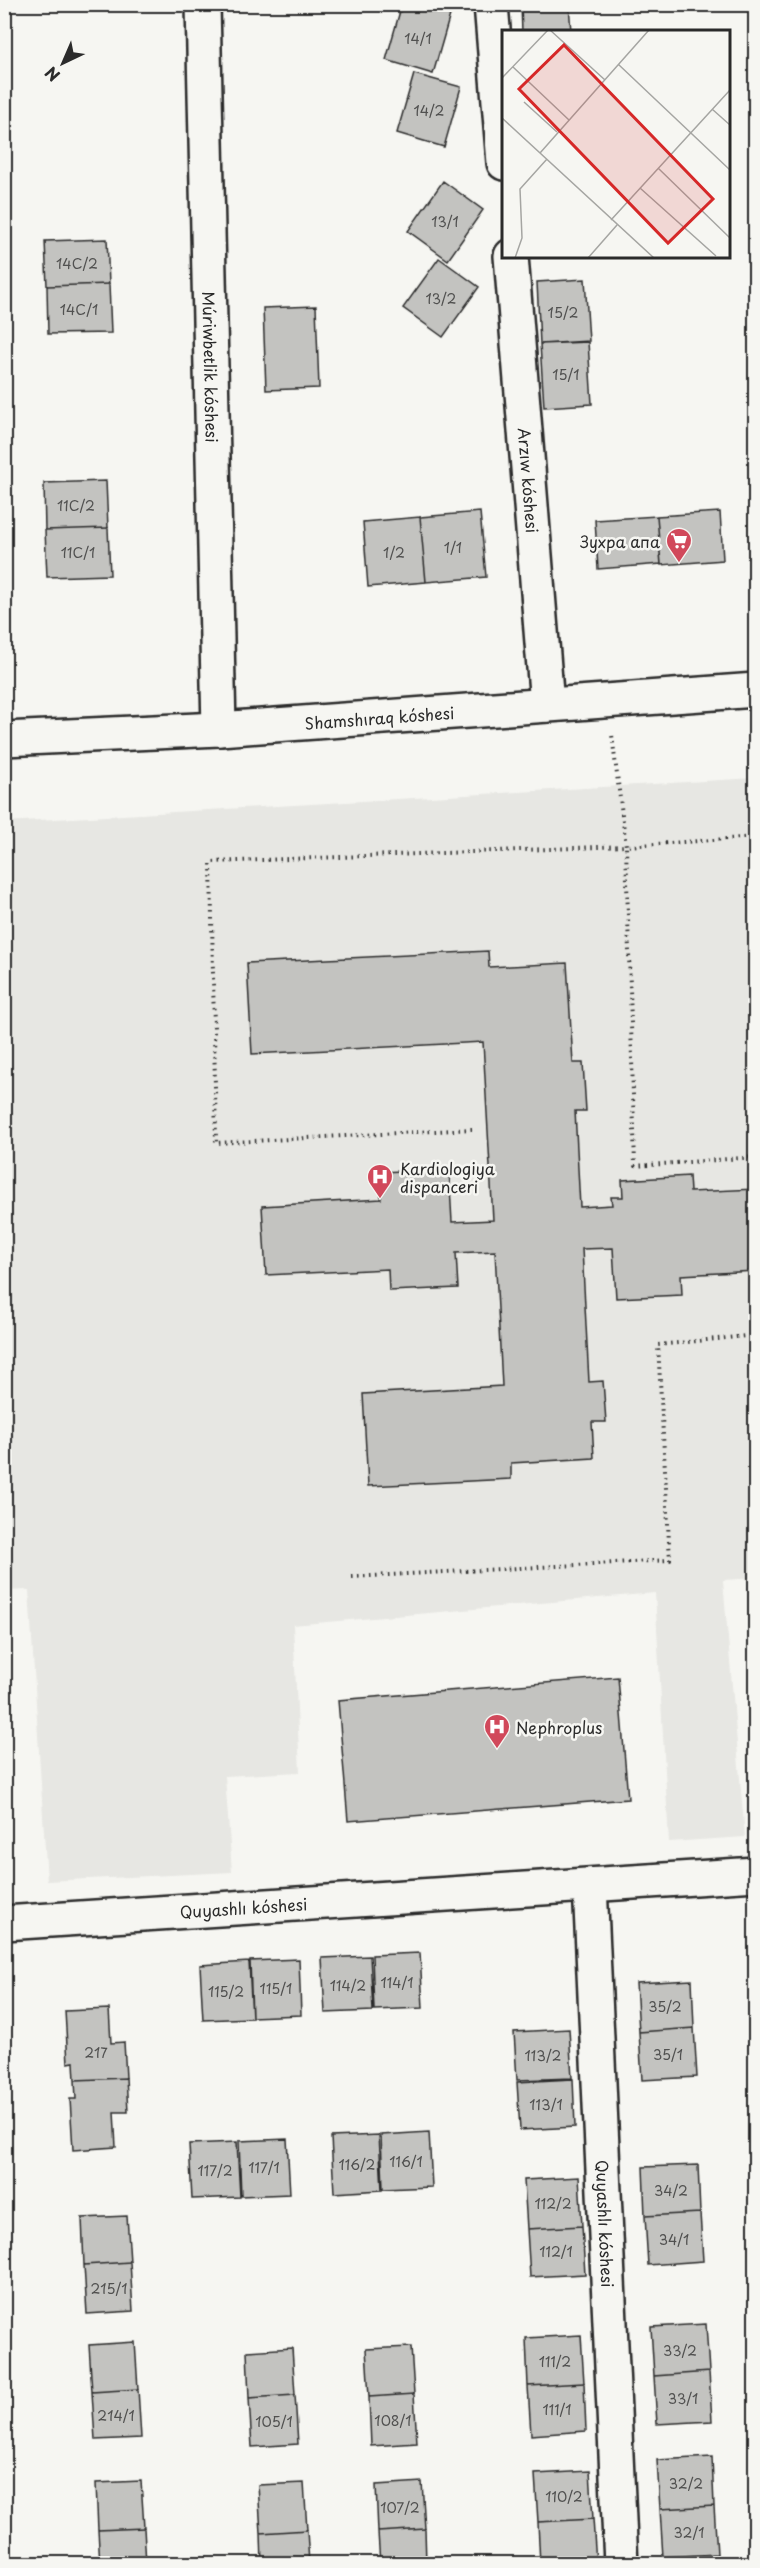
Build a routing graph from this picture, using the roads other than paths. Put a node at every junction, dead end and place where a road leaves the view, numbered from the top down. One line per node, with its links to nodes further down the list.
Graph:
1 (203, 4): 7 (street, Múriwbetlik kóshesi)
2 (491, 4): 3 (street)
3 (502, 139)
4 (511, 258): 6 (street, Arzıw kóshesi)
5 (756, 690): 6 (street, Shamshıraq kóshesi)
6 (547, 705): 7 (street, Shamshıraq kóshesi)
7 (219, 729): 8 (street, Shamshıraq kóshesi)
8 (4, 739)
9 (756, 1874): 10 (street, Quyashlı kóshesi)
10 (590, 1885): 11 (street, Quyashlı kóshesi); 12 (street, Quyashlı kóshesi)
11 (4, 1923)
12 (621, 2564)

